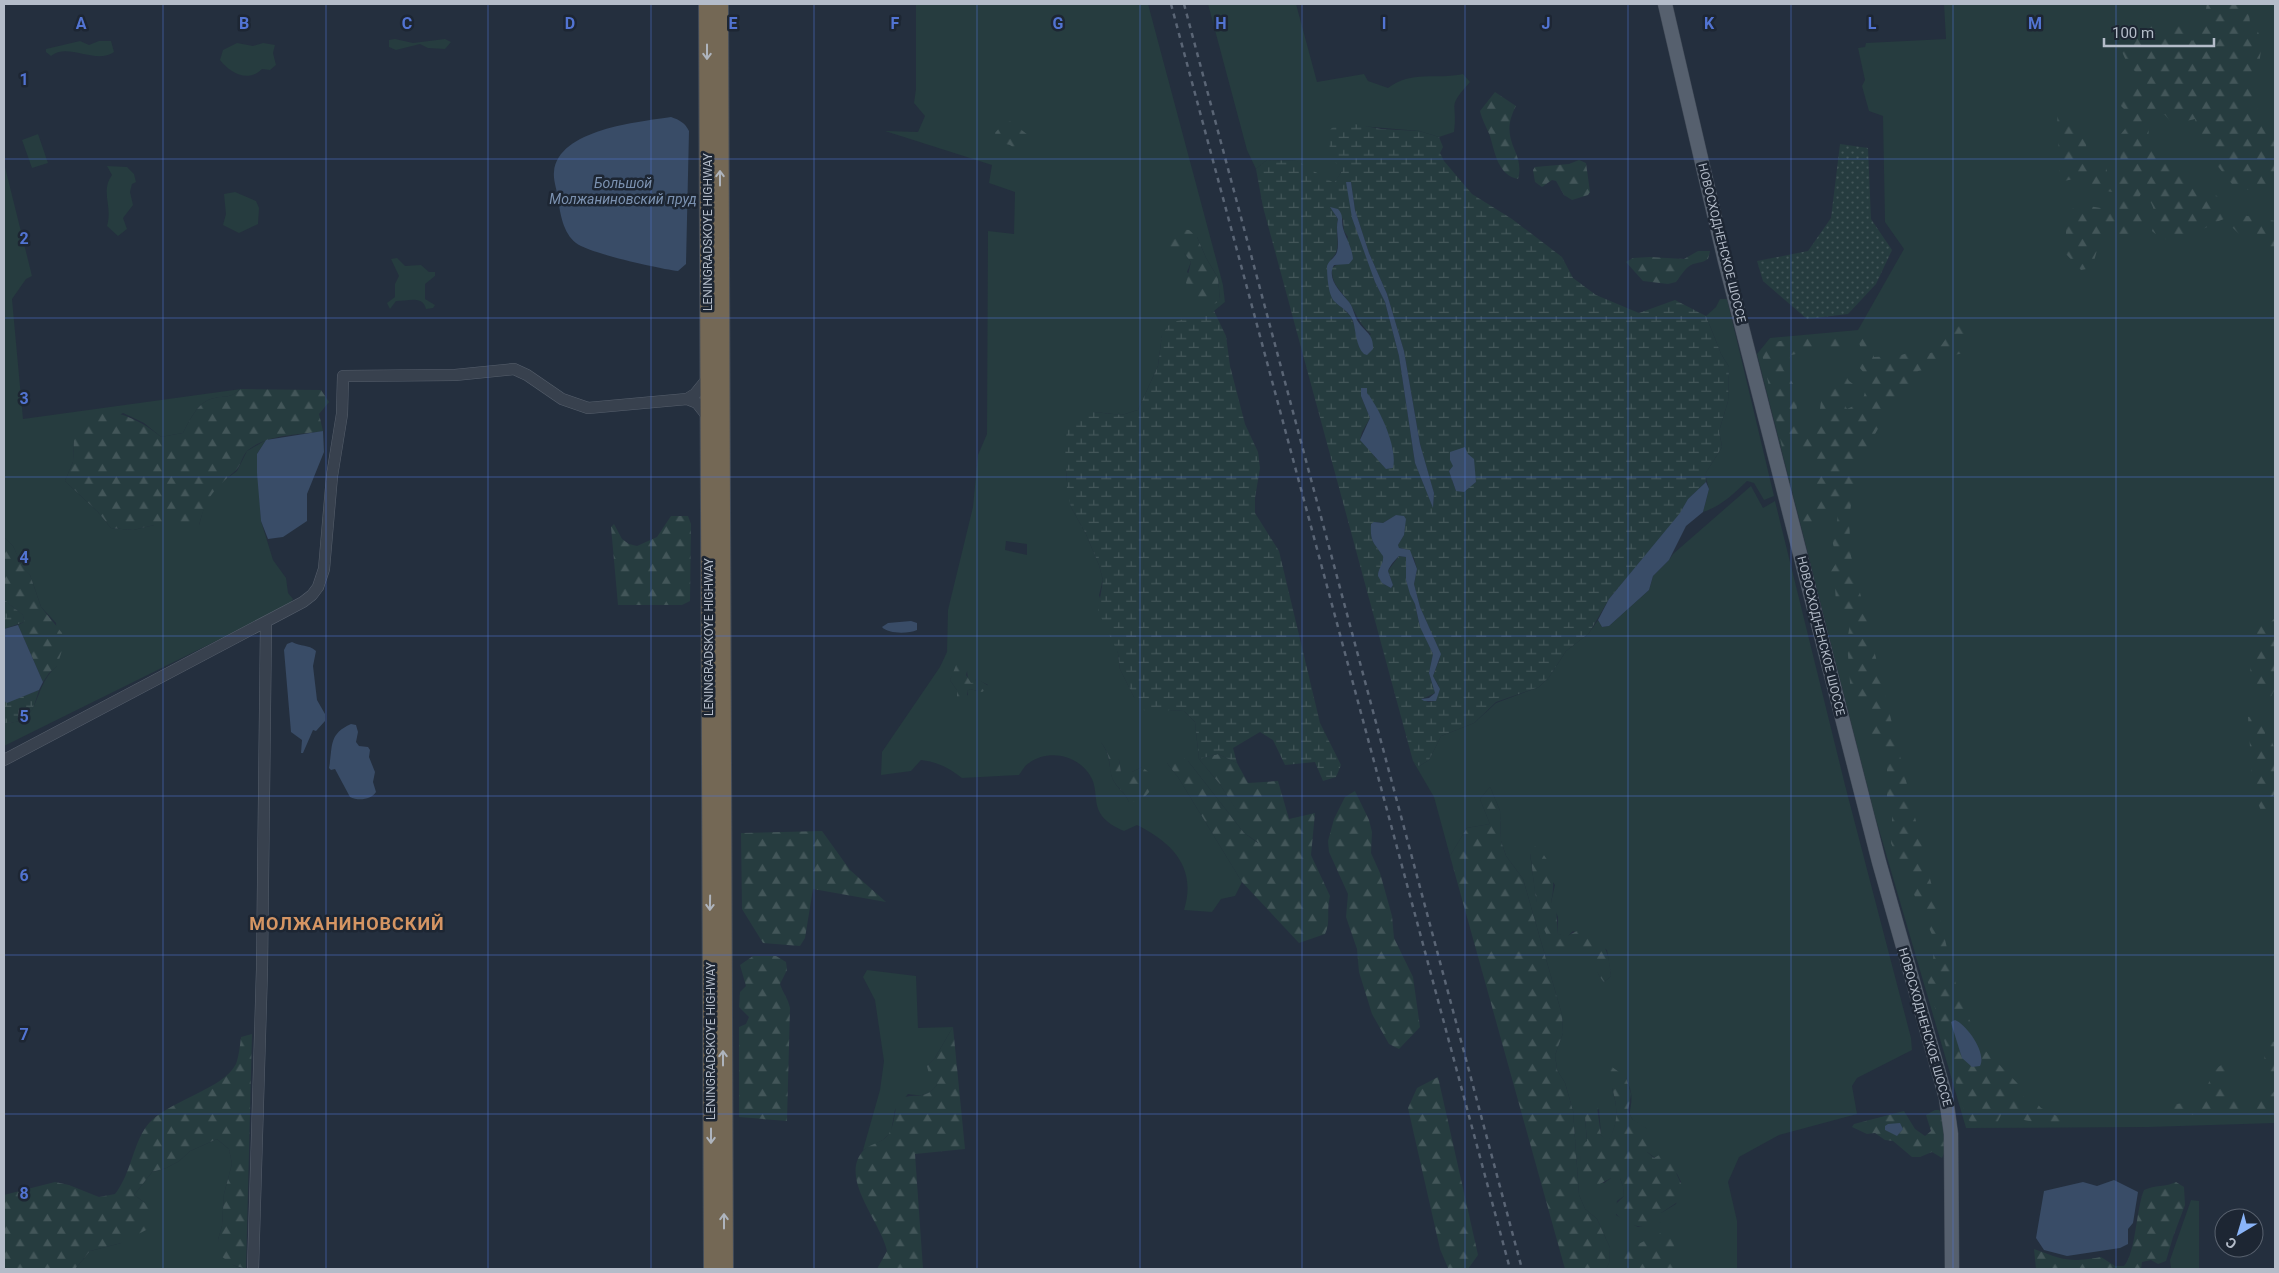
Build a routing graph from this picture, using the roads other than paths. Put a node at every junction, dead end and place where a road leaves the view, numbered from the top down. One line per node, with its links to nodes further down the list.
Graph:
1 (707, 4): 4 (highway, LENINGRADSKOYE HIGHWAY, one-way to 4)
2 (720, 4): 11 (highway, LENINGRADSKOYE HIGHWAY, one-way to 2)
3 (1665, 4): 12 (main road, НОВОСХОДНЕНСКОЕ ШОССЕ)
4 (708, 378): 5 (street); 6 (highway, LENINGRADSKOYE HIGHWAY)
5 (687, 399): 6 (street); 7 (street)
6 (708, 417): 10 (highway, LENINGRADSKOYE HIGHWAY, one-way to 10)
7 (266, 623): 8 (street); 9 (street)
8 (4, 760)
9 (253, 1269)
10 (712, 1269)
11 (725, 1269)
12 (1952, 1269)

